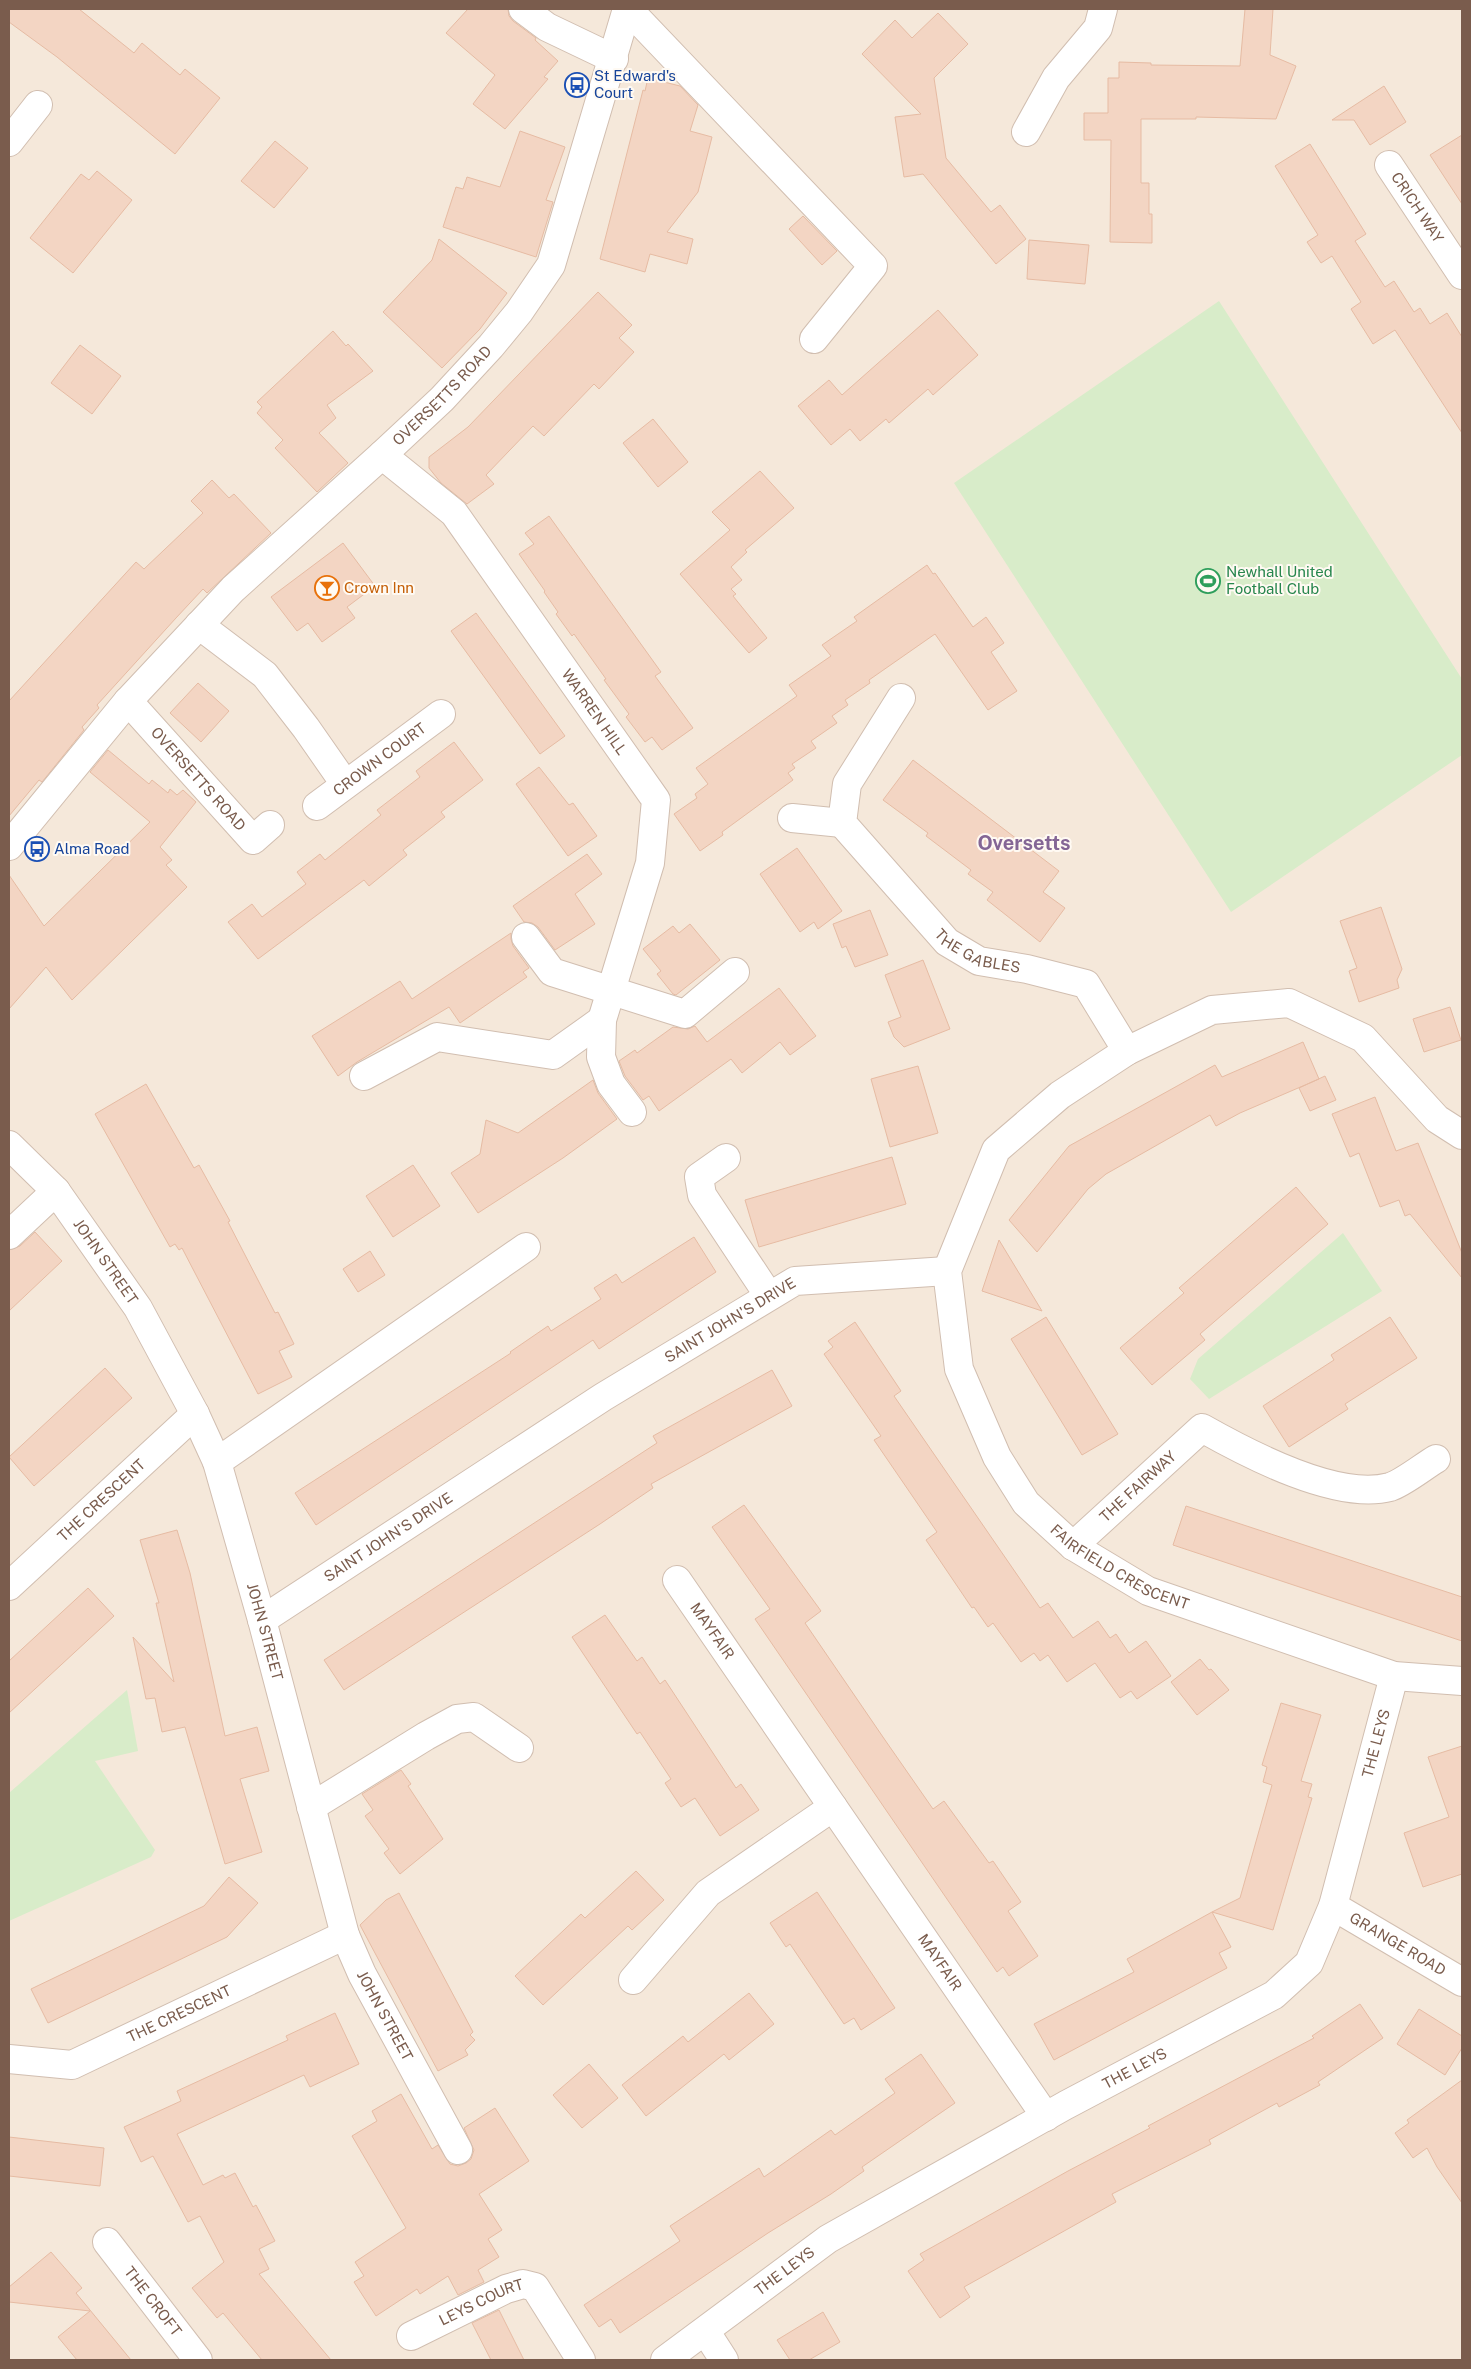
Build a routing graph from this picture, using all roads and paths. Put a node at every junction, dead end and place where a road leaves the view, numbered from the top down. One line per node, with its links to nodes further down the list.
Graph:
1 (523, 9): 4 (street)
2 (628, 9): 4 (street, OVERSETTS ROAD); 10 (street)
3 (1102, 9): 6 (street)
4 (614, 60): 11 (street, OVERSETTS ROAD)
5 (38, 105): 7 (street)
6 (1026, 132)
7 (9, 142)
8 (1389, 165): 9 (street, CRICH WAY)
9 (1462, 275)
10 (814, 339)
11 (382, 455): 12 (street, OVERSETTS ROAD); 24 (street, WARREN HILL)
12 (199, 625): 14 (street, OVERSETTS ROAD); 16 (street)
13 (901, 698): 19 (street)
14 (128, 701): 20 (street, OVERSETTS ROAD); 21 (street, OVERSETTS ROAD)
15 (442, 714): 16 (street, CROWN COURT)
16 (344, 784): 17 (street, CROWN COURT)
17 (317, 806)
18 (792, 818): 19 (street)
19 (842, 823): 26 (street, THE GABLES)
20 (270, 825)
21 (9, 846)
22 (526, 937): 24 (street)
23 (735, 972): 24 (street)
24 (611, 991): 25 (street, WARREN HILL)
25 (602, 1020): 27 (street); 28 (street, WARREN HILL)
26 (1127, 1051): 29 (street); 35 (street)
27 (364, 1076)
28 (632, 1112)
29 (1462, 1135)
30 (9, 1145): 32 (street, JOHN STREET)
31 (726, 1158): 36 (street)
32 (56, 1191): 33 (street); 37 (street, JOHN STREET)
33 (9, 1235)
34 (526, 1247): 39 (street)
35 (947, 1271): 36 (street, SAINT JOHN'S DRIVE); 40 (street, FAIRFIELD CRESCENT)
36 (769, 1296): 43 (street, SAINT JOHN'S DRIVE)
37 (195, 1414): 39 (street, JOHN STREET); 42 (street, THE CRESCENT)
38 (1436, 1459): 40 (street, THE FAIRWAY)
39 (217, 1462): 43 (street, JOHN STREET)
40 (1072, 1546): 44 (street, FAIRFIELD CRESCENT)
41 (677, 1580): 48 (street, MAYFAIR)
42 (9, 1586)
43 (262, 1620): 47 (street, JOHN STREET)
44 (1394, 1676): 45 (street, FAIRFIELD CRESCENT); 49 (street, THE LEYS)
45 (1462, 1681)
46 (519, 1748): 47 (street)
47 (312, 1807): 50 (street, JOHN STREET)
48 (833, 1807): 51 (street); 54 (street, MAYFAIR)
49 (1333, 1906): 52 (street, GRANGE ROAD); 54 (street, THE LEYS)
50 (345, 1935): 53 (street, THE CRESCENT); 55 (street, JOHN STREET)
51 (633, 1980)
52 (1462, 1982)
53 (9, 2059)
54 (1046, 2117): 57 (street, THE LEYS)
55 (458, 2150)
56 (107, 2242): 59 (street, THE CROFT)
57 (706, 2332): 61 (street, THE LEYS); 62 (street)
58 (411, 2336): 60 (street, LEYS COURT)
59 (198, 2360)
60 (581, 2360)
61 (665, 2360)
62 (724, 2360)

